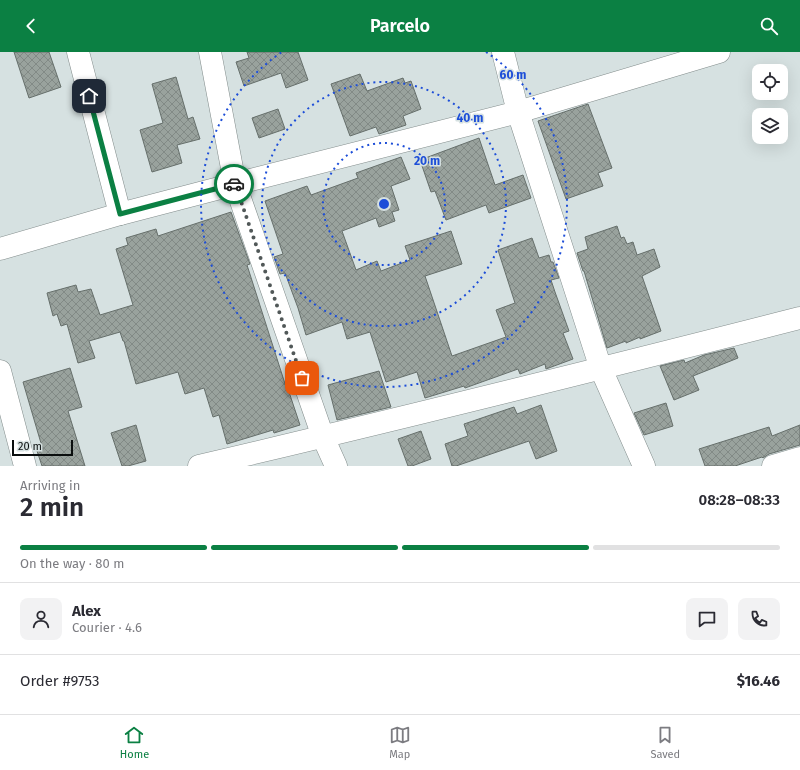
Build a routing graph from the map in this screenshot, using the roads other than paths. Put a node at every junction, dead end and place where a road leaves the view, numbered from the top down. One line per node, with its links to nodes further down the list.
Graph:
1 (78, 52): 7 (street)
2 (210, 52): 6 (street)
3 (503, 52): 5 (street)
4 (719, 52): 5 (street)
5 (518, 112): 6 (street); 10 (street)
6 (235, 184): 7 (street); 12 (street)
7 (120, 214): 8 (street)
8 (0, 249)
9 (800, 318): 10 (street)
10 (601, 369): 12 (street); 17 (street)
11 (0, 371): 14 (street)
12 (323, 437): 15 (street); 16 (street)
13 (800, 458): 18 (street)
14 (25, 466)
15 (200, 466)
16 (336, 466)
17 (644, 466)
18 (773, 466)

